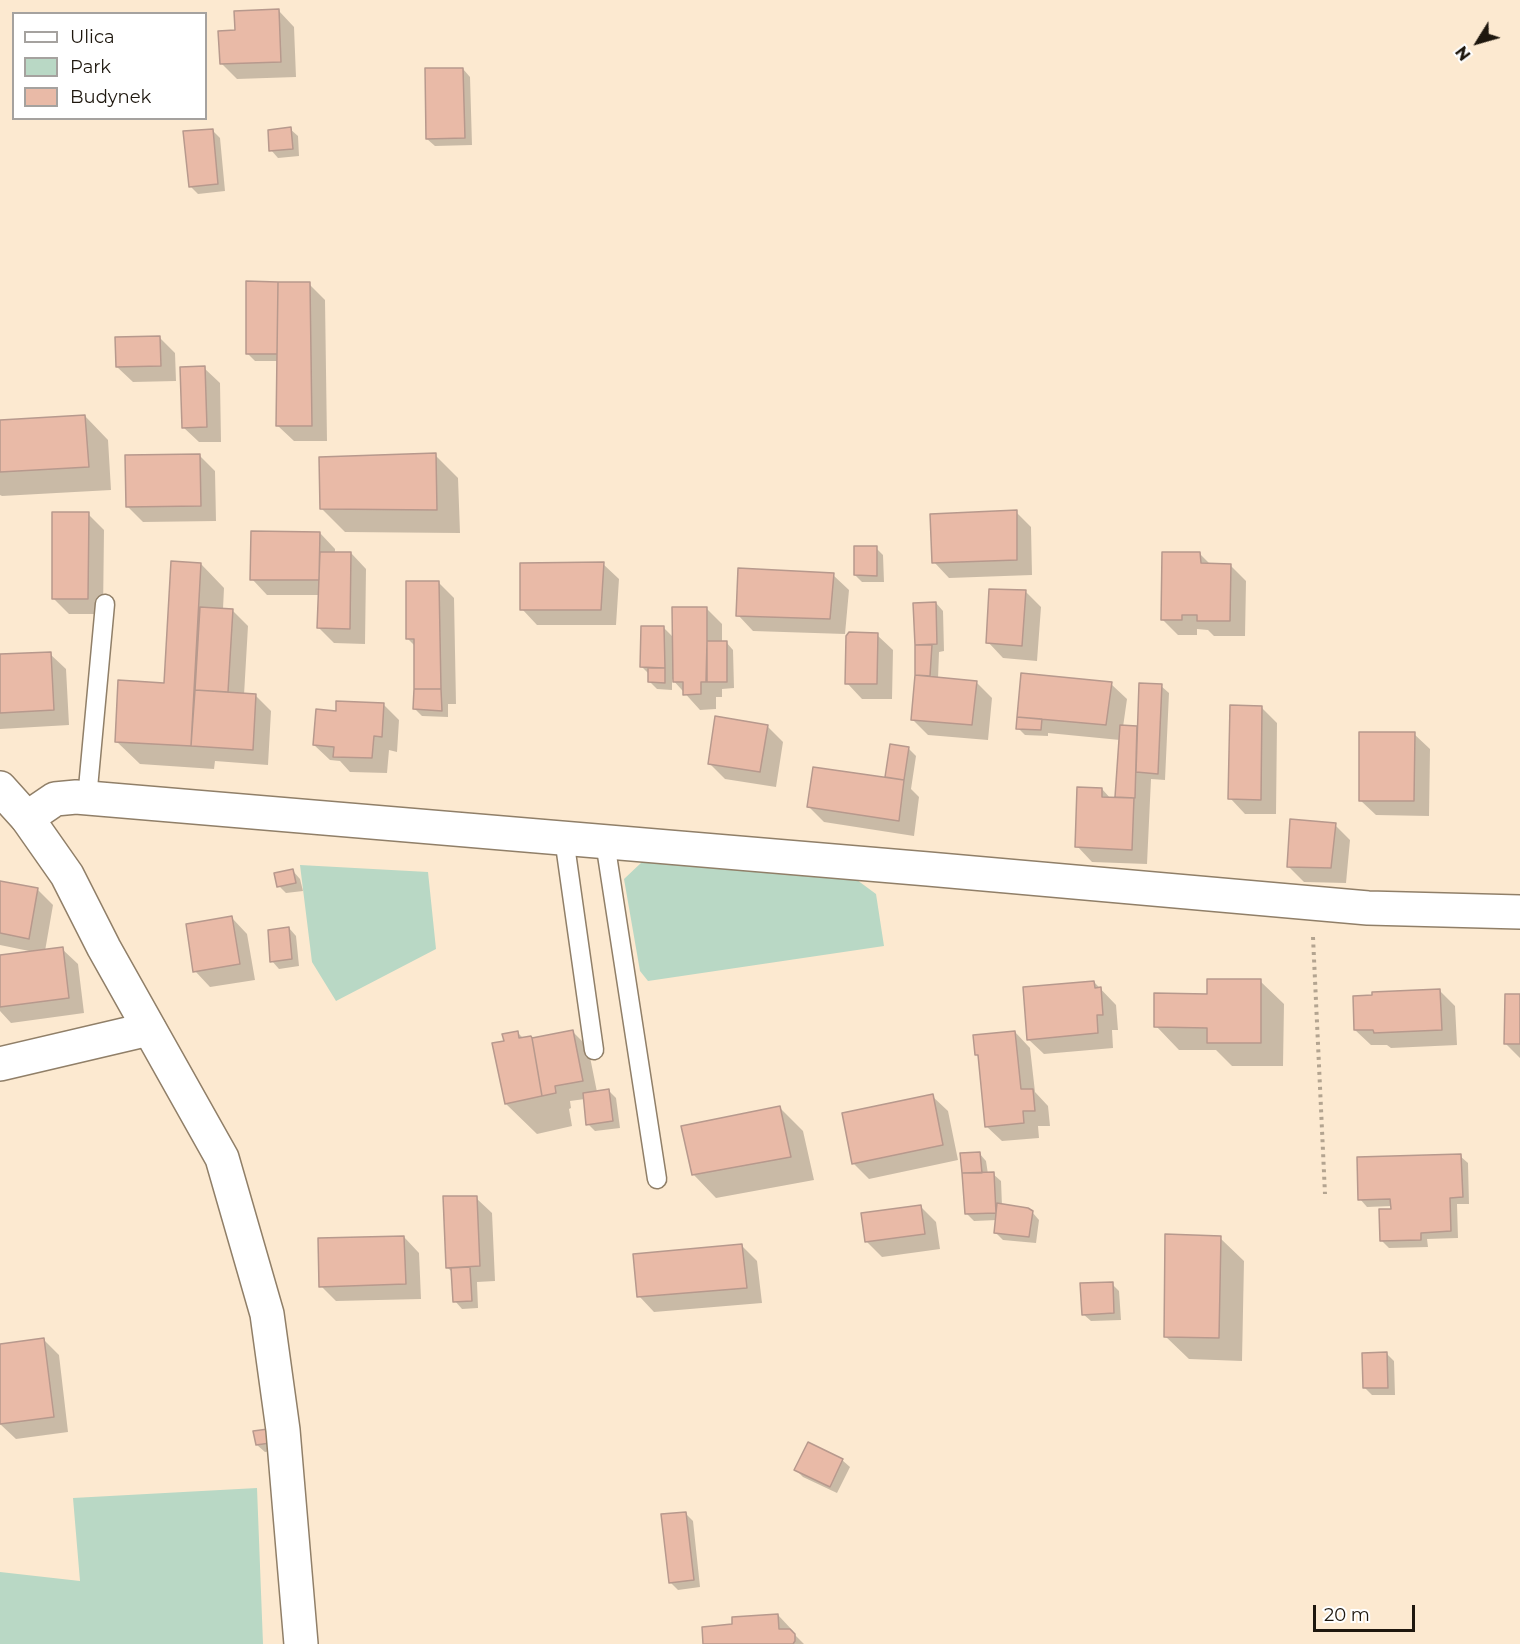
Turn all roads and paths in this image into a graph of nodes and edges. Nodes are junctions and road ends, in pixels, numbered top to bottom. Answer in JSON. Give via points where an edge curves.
{"nodes":[{"id":1,"x":105,"y":604,"type":"dead end"},
{"id":2,"x":0,"y":788,"type":"edge"},
{"id":3,"x":87,"y":799,"type":"junction"},
{"id":4,"x":27,"y":818,"type":"junction"},
{"id":5,"x":564,"y":838,"type":"junction"},
{"id":6,"x":605,"y":842,"type":"junction"},
{"id":7,"x":1311,"y":903,"type":"junction"},
{"id":8,"x":1520,"y":912,"type":"edge"},
{"id":9,"x":149,"y":1029,"type":"junction"},
{"id":10,"x":594,"y":1050,"type":"dead end"},
{"id":11,"x":0,"y":1065,"type":"edge"},
{"id":12,"x":657,"y":1179,"type":"dead end"},
{"id":13,"x":1325,"y":1194,"type":"dead end"},
{"id":14,"x":301,"y":1644,"type":"edge"}],
"edges":[{"from":1,"to":3,"type":"lane"},
{"from":2,"to":4,"type":"street"},
{"from":3,"to":4,"type":"street","via":[[55,799]]},
{"from":3,"to":5,"type":"street"},
{"from":4,"to":9,"type":"street","via":[[67,875]]},
{"from":5,"to":6,"type":"street"},
{"from":5,"to":10,"type":"lane"},
{"from":6,"to":7,"type":"street"},
{"from":6,"to":12,"type":"lane"},
{"from":7,"to":8,"type":"street"},
{"from":7,"to":13,"type":"path"},
{"from":9,"to":11,"type":"street"},
{"from":9,"to":14,"type":"street","via":[[222,1158],[267,1314],[283,1430]]}]}
